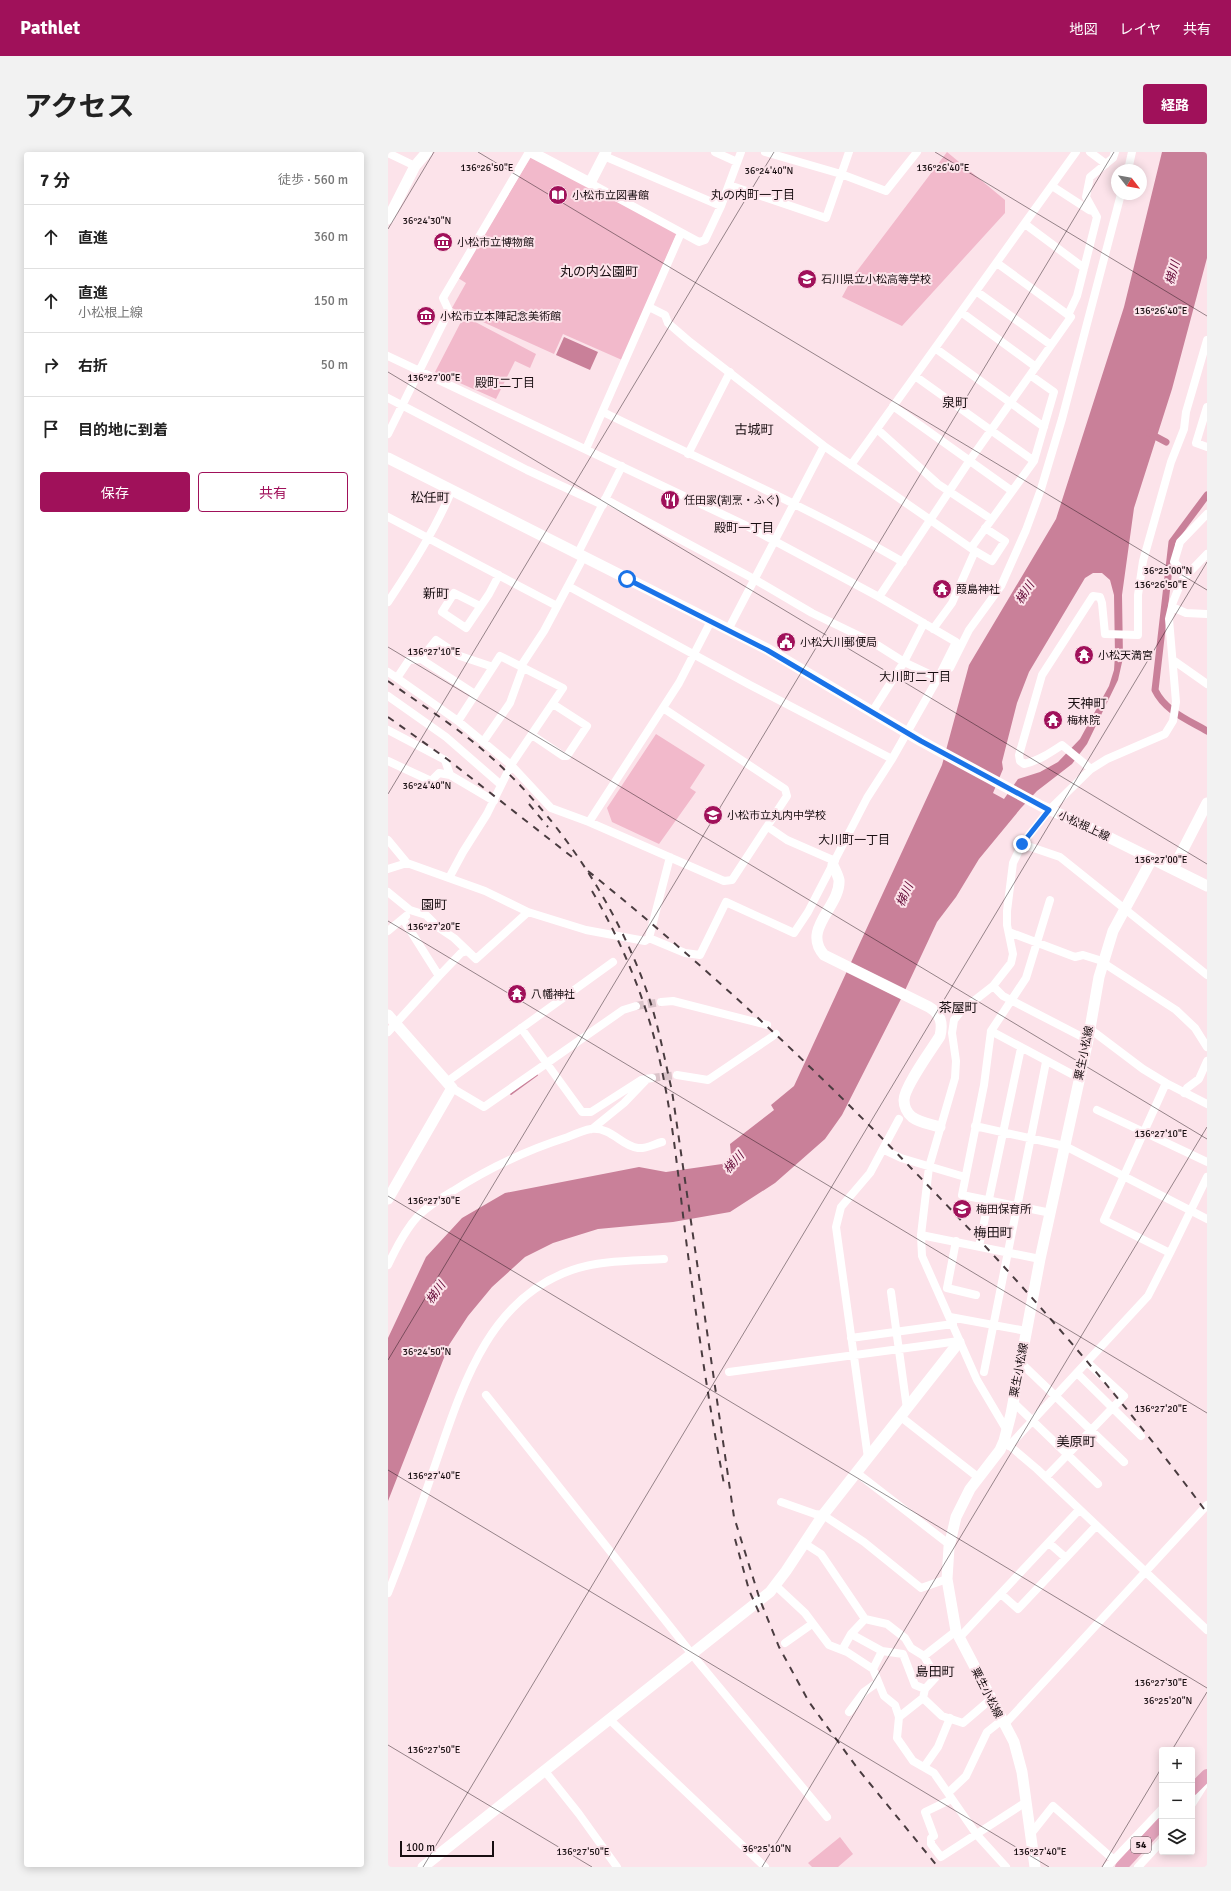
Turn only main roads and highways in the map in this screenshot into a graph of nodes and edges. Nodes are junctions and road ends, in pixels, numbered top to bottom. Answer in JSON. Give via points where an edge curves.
{"nodes":[{"id":1,"x":427,"y":152,"type":"edge"},
{"id":2,"x":530,"y":152,"type":"edge"},
{"id":3,"x":605,"y":154,"type":"edge"},
{"id":4,"x":388,"y":218,"type":"edge"},
{"id":5,"x":388,"y":458,"type":"edge"},
{"id":6,"x":1207,"y":803,"type":"edge"},
{"id":7,"x":1152,"y":859,"type":"junction"},
{"id":8,"x":834,"y":863,"type":"road end"},
{"id":9,"x":1173,"y":869,"type":"junction"},
{"id":10,"x":1207,"y":886,"type":"edge"},
{"id":11,"x":388,"y":1015,"type":"edge"},
{"id":12,"x":392,"y":1028,"type":"edge"},
{"id":13,"x":940,"y":1127,"type":"road end"},
{"id":14,"x":388,"y":1199,"type":"edge"},
{"id":15,"x":959,"y":1342,"type":"road end"},
{"id":16,"x":1207,"y":1774,"type":"edge"},
{"id":17,"x":1195,"y":1787,"type":"edge"},
{"id":18,"x":1159,"y":1826,"type":"edge"},
{"id":19,"x":1117,"y":1864,"type":"edge"},
{"id":20,"x":423,"y":1867,"type":"edge"},
{"id":21,"x":1035,"y":1867,"type":"edge"}],
"edges":[{"from":1,"to":4,"type":"main road","via":[[415,166]]},
{"from":2,"to":3,"type":"main road","via":[[590,183]]},
{"from":5,"to":7,"type":"main road","name":"小松根上線","via":[[767,650],[921,741],[1045,808]]},
{"from":6,"to":9,"type":"main road"},
{"from":7,"to":9,"type":"main road","name":"小松根上線"},
{"from":7,"to":21,"type":"main road","name":"粟生小松線","via":[[1113,931],[1103,963],[1006,1429],[1007,1444],[970,1489],[956,1517],[950,1545],[947,1579],[957,1635],[1014,1742],[1022,1772]]},
{"from":8,"to":13,"type":"main road","via":[[839,880],[819,928],[816,943],[828,957],[929,1007],[940,1016],[940,1036],[908,1087],[904,1100],[910,1116],[920,1122]]},
{"from":9,"to":10,"type":"main road","name":"小松根上線"},
{"from":11,"to":12,"type":"main road"},
{"from":12,"to":14,"type":"main road","via":[[450,1084]]},
{"from":15,"to":20,"type":"main road","via":[[823,1515],[775,1585],[756,1604]]},
{"from":16,"to":17,"type":"main road"},
{"from":18,"to":19,"type":"main road","number":"54"}]}
